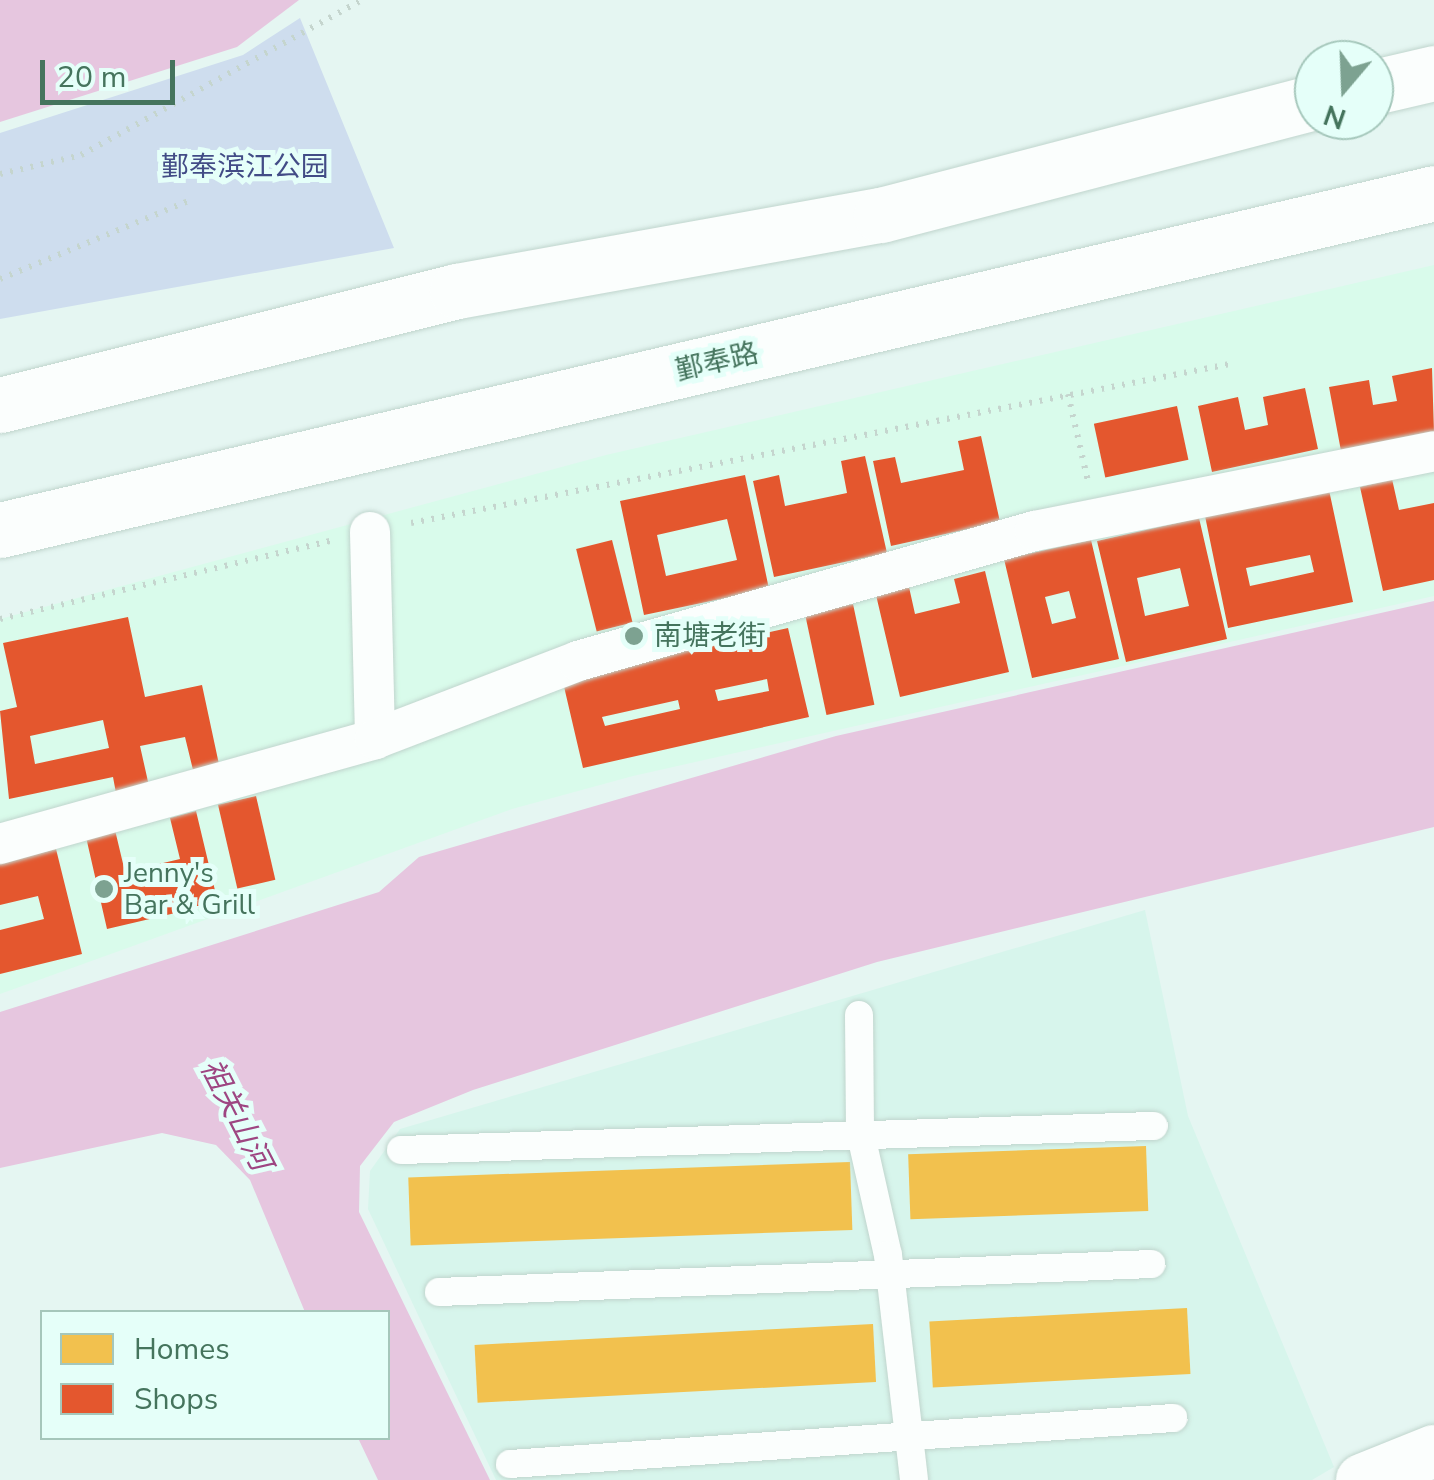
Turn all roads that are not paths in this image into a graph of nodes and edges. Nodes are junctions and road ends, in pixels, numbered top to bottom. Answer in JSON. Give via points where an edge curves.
{"nodes":[{"id":1,"x":1434,"y":73,"type":"edge"},
{"id":2,"x":1394,"y":82,"type":"edge"},
{"id":3,"x":1294,"y":107,"type":"edge"},
{"id":4,"x":1434,"y":192,"type":"edge"},
{"id":5,"x":0,"y":405,"type":"edge"},
{"id":6,"x":1434,"y":451,"type":"edge"},
{"id":7,"x":0,"y":530,"type":"edge"},
{"id":8,"x":370,"y":532,"type":"road end"},
{"id":9,"x":375,"y":739,"type":"junction"},
{"id":10,"x":0,"y":844,"type":"edge"},
{"id":11,"x":859,"y":1015,"type":"dead end"},
{"id":12,"x":1154,"y":1126,"type":"dead end"},
{"id":13,"x":860,"y":1131,"type":"junction"},
{"id":14,"x":401,"y":1150,"type":"dead end"},
{"id":15,"x":1151,"y":1264,"type":"dead end"},
{"id":16,"x":890,"y":1271,"type":"junction"},
{"id":17,"x":438,"y":1292,"type":"dead end"},
{"id":18,"x":1172,"y":1418,"type":"dead end"},
{"id":19,"x":909,"y":1438,"type":"junction"},
{"id":20,"x":1434,"y":1450,"type":"edge"},
{"id":21,"x":510,"y":1464,"type":"dead end"},
{"id":22,"x":914,"y":1480,"type":"edge"},
{"id":23,"x":1362,"y":1480,"type":"edge"}],
"edges":[{"from":1,"to":2,"type":"main road"},
{"from":3,"to":5,"type":"main road","via":[[882,215],[457,292]]},
{"from":4,"to":7,"type":"main road","name":"鄞奉路"},
{"from":6,"to":9,"type":"street","via":[[1035,531],[578,660]]},
{"from":8,"to":9,"type":"street"},
{"from":9,"to":10,"type":"street"},
{"from":11,"to":13,"type":"lane"},
{"from":12,"to":13,"type":"lane"},
{"from":13,"to":14,"type":"lane"},
{"from":13,"to":16,"type":"lane"},
{"from":15,"to":16,"type":"lane"},
{"from":16,"to":17,"type":"lane"},
{"from":16,"to":19,"type":"lane"},
{"from":18,"to":19,"type":"lane"},
{"from":19,"to":21,"type":"lane"},
{"from":19,"to":22,"type":"lane"},
{"from":20,"to":23,"type":"street"}]}
